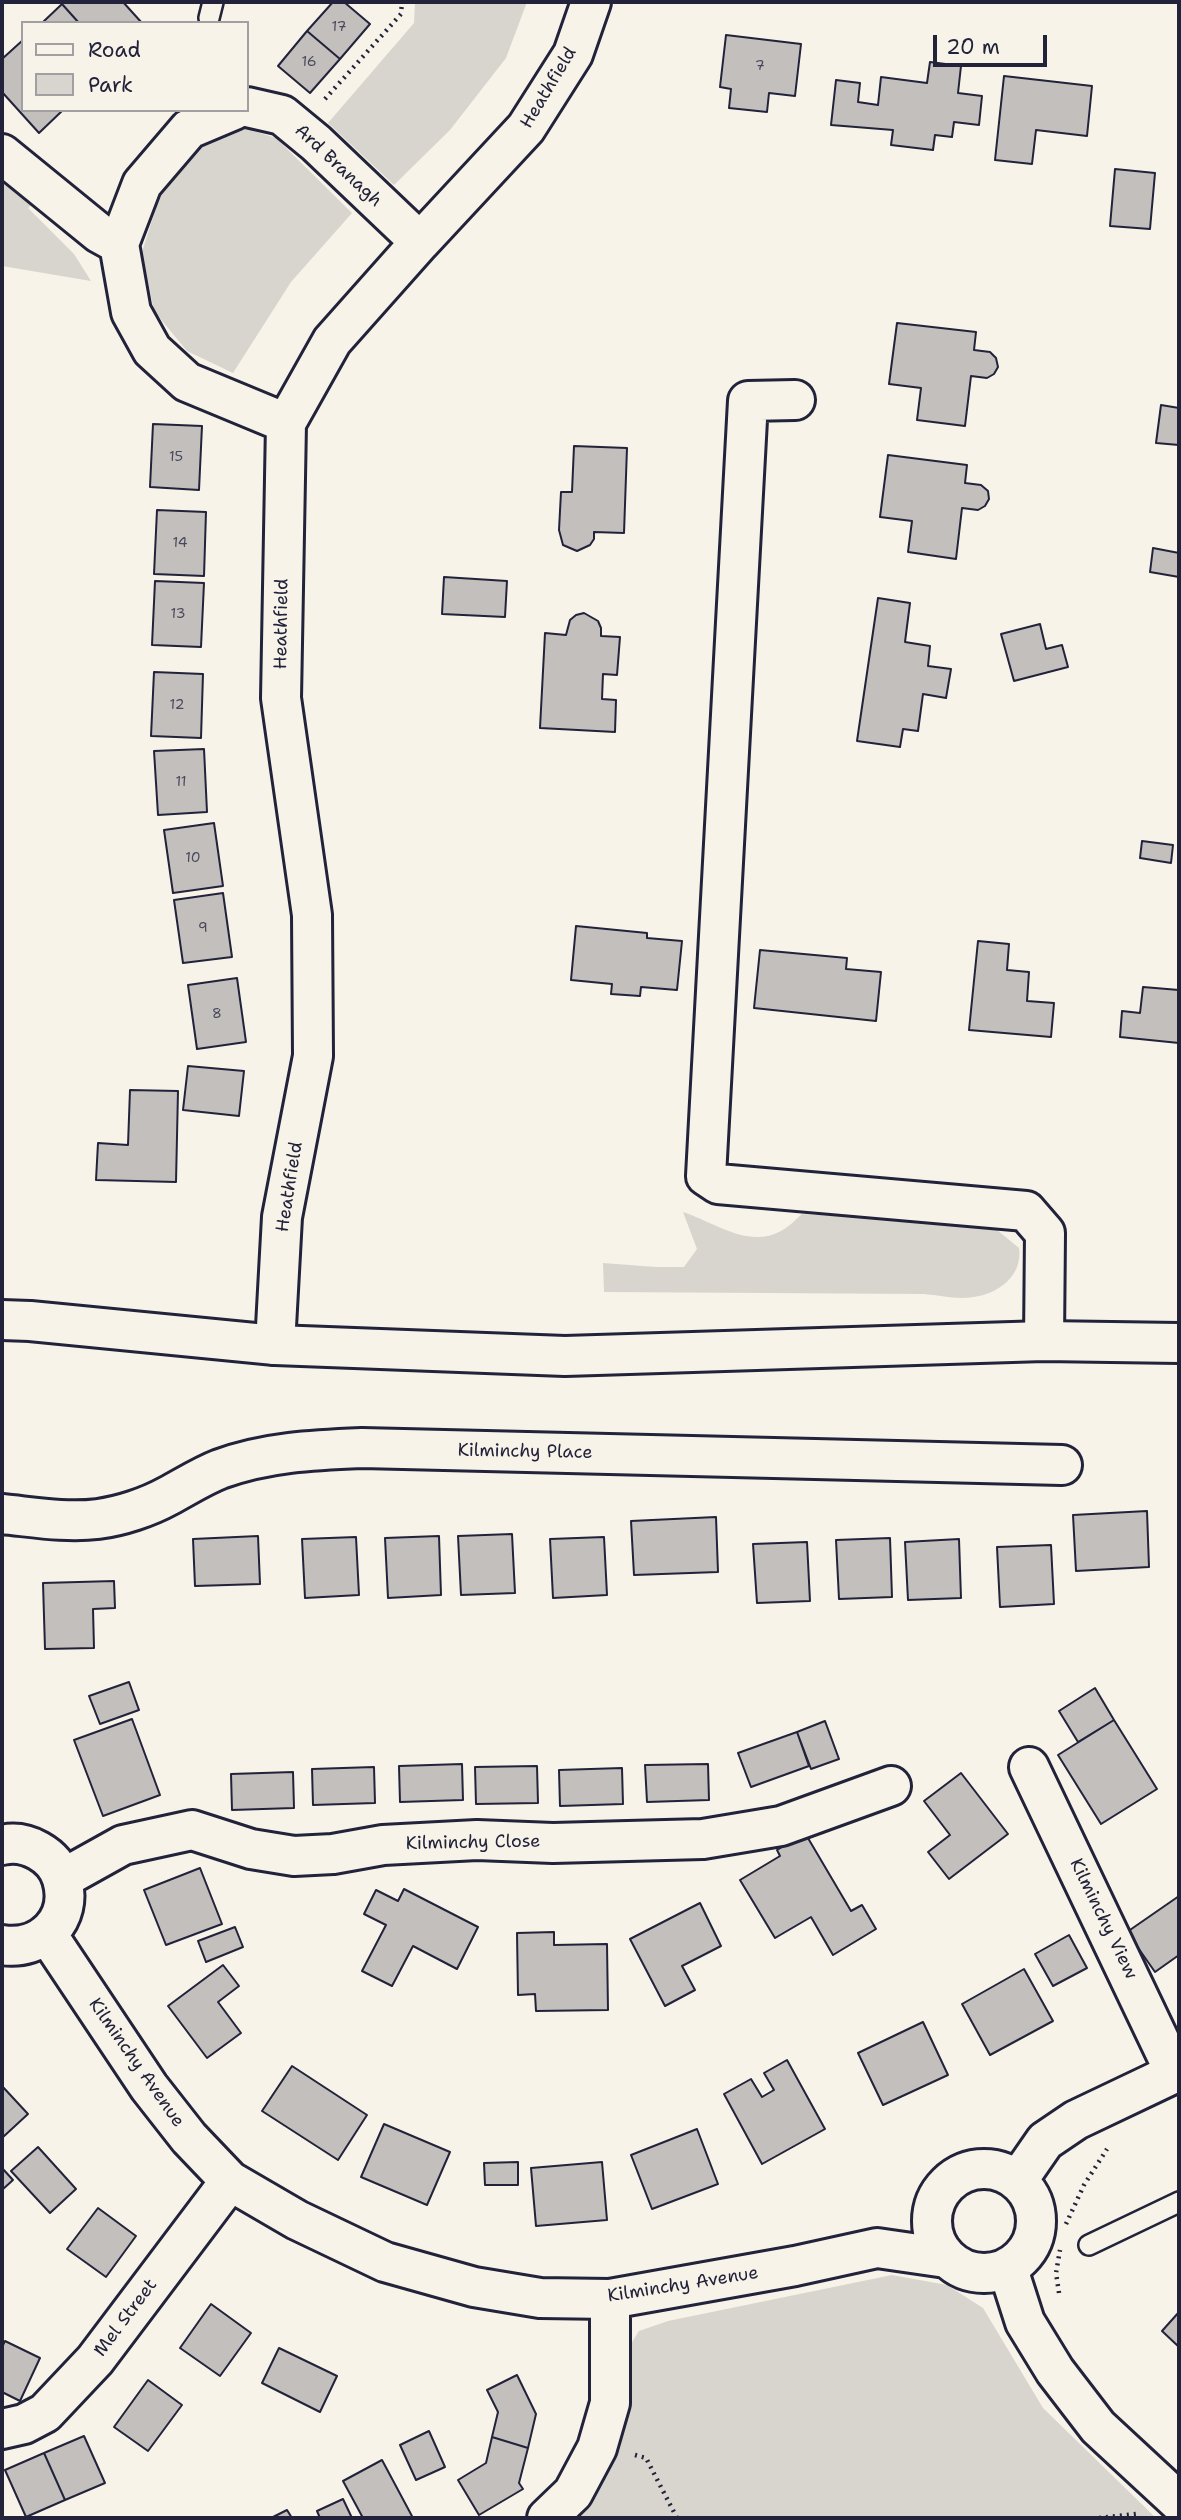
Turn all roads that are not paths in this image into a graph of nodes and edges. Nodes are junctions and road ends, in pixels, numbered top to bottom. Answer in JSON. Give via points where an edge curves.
{"nodes":[{"id":1,"x":591,"y":2,"type":"edge"},
{"id":2,"x":248,"y":107,"type":"edge"},
{"id":3,"x":228,"y":112,"type":"edge"},
{"id":4,"x":2,"y":154,"type":"edge"},
{"id":5,"x":420,"y":242,"type":"junction"},
{"id":6,"x":120,"y":244,"type":"junction"},
{"id":7,"x":795,"y":400,"type":"dead end"},
{"id":8,"x":286,"y":423,"type":"junction"},
{"id":9,"x":2,"y":1320,"type":"edge"},
{"id":10,"x":1044,"y":1340,"type":"junction"},
{"id":11,"x":1179,"y":1343,"type":"edge"},
{"id":12,"x":275,"y":1345,"type":"junction"},
{"id":13,"x":1062,"y":1465,"type":"dead end"},
{"id":14,"x":2,"y":1514,"type":"edge"},
{"id":15,"x":1030,"y":1767,"type":"dead end"},
{"id":16,"x":891,"y":1786,"type":"dead end"},
{"id":17,"x":2,"y":1845,"type":"edge"},
{"id":18,"x":62,"y":1879,"type":"junction"},
{"id":19,"x":47,"y":1934,"type":"junction"},
{"id":20,"x":2,"y":1945,"type":"edge"},
{"id":21,"x":1177,"y":2072,"type":"edge"},
{"id":22,"x":1018,"y":2180,"type":"junction"},
{"id":23,"x":230,"y":2181,"type":"junction"},
{"id":24,"x":1179,"y":2203,"type":"edge"},
{"id":25,"x":933,"y":2207,"type":"junction"},
{"id":26,"x":1089,"y":2245,"type":"dead end"},
{"id":27,"x":877,"y":2248,"type":"junction"},
{"id":28,"x":946,"y":2258,"type":"junction"},
{"id":29,"x":1007,"y":2269,"type":"junction"},
{"id":30,"x":610,"y":2299,"type":"junction"},
{"id":31,"x":2,"y":2429,"type":"edge"},
{"id":32,"x":1179,"y":2502,"type":"edge"},
{"id":33,"x":547,"y":2518,"type":"edge"}],
"edges":[{"from":1,"to":5,"type":"street","name":"Heathfield","via":[[573,54],[526,128]]},
{"from":2,"to":5,"type":"street","name":"Ard Branagh","via":[[282,115]]},
{"from":3,"to":6,"type":"street","via":[[189,129],[142,184]]},
{"from":4,"to":6,"type":"street","via":[[99,233]]},
{"from":5,"to":8,"type":"street","name":"Heathfield","via":[[332,341]]},
{"from":6,"to":8,"type":"street","via":[[131,312],[152,350],[187,382]]},
{"from":7,"to":10,"type":"street","via":[[748,401],[706,1176],[718,1184],[1026,1211],[1045,1233]]},
{"from":8,"to":12,"type":"street","name":"Heathfield","via":[[281,698],[312,915],[313,1056],[282,1217]]},
{"from":9,"to":12,"type":"street"},
{"from":10,"to":11,"type":"street"},
{"from":10,"to":12,"type":"street","via":[[565,1356]]},
{"from":13,"to":14,"type":"street","name":"Kilminchy Place","via":[[309,1450],[218,1470],[155,1502],[98,1519]]},
{"from":15,"to":21,"type":"street","name":"Kilminchy View"},
{"from":16,"to":18,"type":"street","name":"Kilminchy Close","via":[[781,1826],[703,1839],[477,1840],[294,1856],[251,1849],[192,1830],[123,1845]]},
{"from":17,"to":18,"type":"street","via":[[39,1851]]},
{"from":18,"to":19,"type":"street","via":[[64,1903]]},
{"from":19,"to":20,"type":"street","via":[[16,1947]]},
{"from":19,"to":23,"type":"street","name":"Kilminchy Avenue","via":[[149,2087]]},
{"from":21,"to":22,"type":"street","via":[[1076,2120],[1045,2141]]},
{"from":22,"to":25,"type":"street","via":[[990,2169],[975,2169],[948,2182]]},
{"from":22,"to":29,"type":"street","via":[[1036,2210],[1037,2227],[1032,2244]]},
{"from":23,"to":30,"type":"street","name":"Kilminchy Avenue","via":[[297,2220],[385,2262],[474,2287],[540,2298]]},
{"from":23,"to":31,"type":"street","name":"Mel Street","via":[[95,2360],[45,2413]]},
{"from":24,"to":26,"type":"lane"},
{"from":25,"to":27,"type":"street","name":"Kilminchy Avenue"},
{"from":25,"to":28,"type":"street","via":[[931,2225]]},
{"from":27,"to":28,"type":"street","name":"Kilminchy Avenue"},
{"from":27,"to":30,"type":"street","name":"Kilminchy Avenue"},
{"from":28,"to":29,"type":"street","via":[[975,2273]]},
{"from":29,"to":32,"type":"street","via":[[1025,2322],[1055,2371],[1098,2427]]},
{"from":30,"to":33,"type":"street","via":[[610,2403],[597,2448],[573,2493]]}]}
